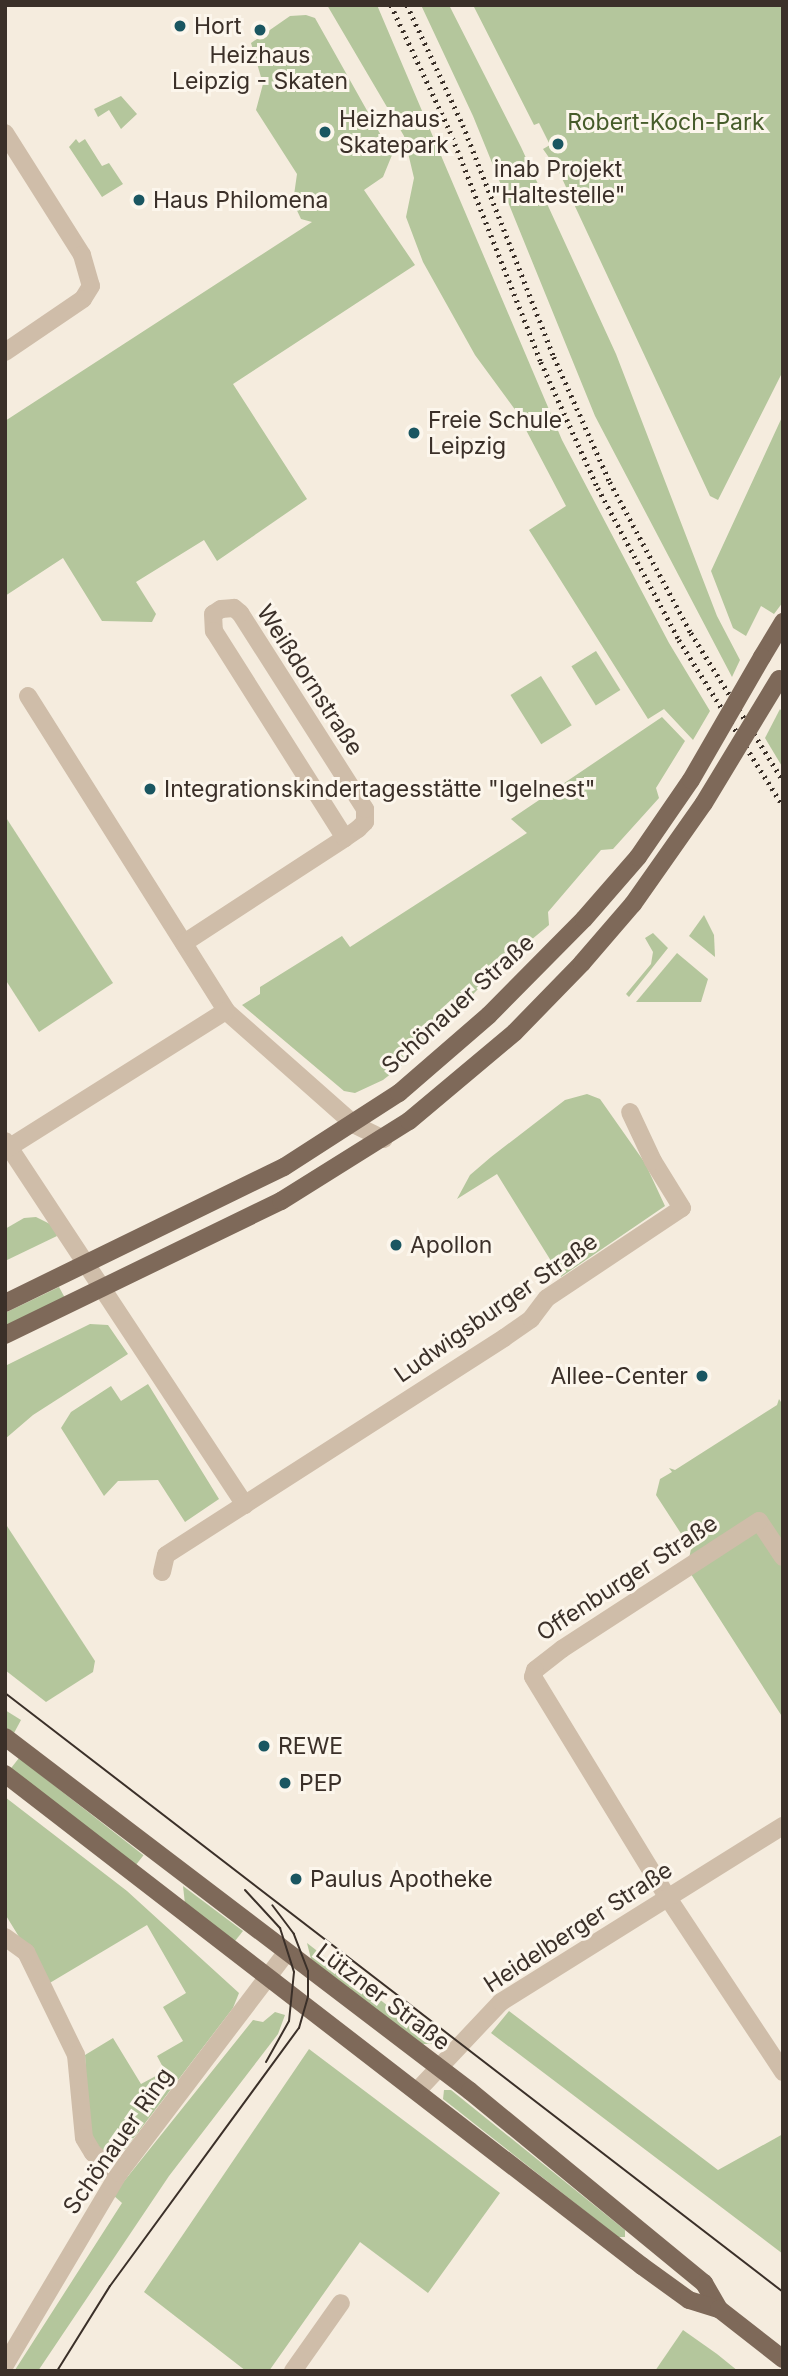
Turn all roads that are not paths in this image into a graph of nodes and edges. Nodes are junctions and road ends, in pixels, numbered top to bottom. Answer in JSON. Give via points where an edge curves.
{"nodes":[{"id":1,"x":5,"y":133,"type":"edge"},
{"id":2,"x":5,"y":352,"type":"edge"},
{"id":3,"x":783,"y":622,"type":"edge"},
{"id":4,"x":781,"y":675,"type":"edge"},
{"id":5,"x":27,"y":696,"type":"dead end"},
{"id":6,"x":345,"y":838,"type":"junction"},
{"id":7,"x":184,"y":943,"type":"junction"},
{"id":8,"x":226,"y":1011,"type":"junction"},
{"id":9,"x":630,"y":1112,"type":"dead end"},
{"id":10,"x":355,"y":1125,"type":"junction"},
{"id":11,"x":384,"y":1139,"type":"junction"},
{"id":12,"x":7,"y":1146,"type":"edge"},
{"id":13,"x":365,"y":1152,"type":"junction"},
{"id":14,"x":95,"y":1275,"type":"junction"},
{"id":15,"x":5,"y":1303,"type":"edge"},
{"id":16,"x":5,"y":1335,"type":"edge"},
{"id":17,"x":245,"y":1505,"type":"junction"},
{"id":18,"x":783,"y":1557,"type":"edge"},
{"id":19,"x":162,"y":1572,"type":"dead end"},
{"id":20,"x":5,"y":1737,"type":"edge"},
{"id":21,"x":5,"y":1774,"type":"edge"},
{"id":22,"x":783,"y":1826,"type":"edge"},
{"id":23,"x":668,"y":1898,"type":"junction"},
{"id":24,"x":5,"y":1937,"type":"edge"},
{"id":25,"x":285,"y":1954,"type":"junction"},
{"id":26,"x":269,"y":1977,"type":"junction"},
{"id":27,"x":435,"y":2068,"type":"junction"},
{"id":28,"x":783,"y":2072,"type":"edge"},
{"id":29,"x":417,"y":2091,"type":"junction"},
{"id":30,"x":119,"y":2174,"type":"junction"},
{"id":31,"x":341,"y":2303,"type":"dead end"},
{"id":32,"x":719,"y":2309,"type":"junction"},
{"id":33,"x":783,"y":2359,"type":"edge"},
{"id":34,"x":5,"y":2365,"type":"edge"},
{"id":35,"x":293,"y":2371,"type":"edge"}],
"edges":[{"from":1,"to":2,"type":"street","via":[[82,255],[90,286],[83,299]]},
{"from":3,"to":10,"type":"main road","name":"Schönauer Straße","bridge":true,"via":[[691,780],[638,857],[552,952],[445,1055]]},
{"from":4,"to":11,"type":"main road","name":"Schönauer Straße","bridge":true,"via":[[704,803],[633,904],[555,992],[464,1077]]},
{"from":5,"to":7,"type":"street"},
{"from":6,"to":6,"type":"street","name":"Weißdornstraße","via":[[365,822],[365,809],[240,613],[234,608],[221,609],[213,614],[214,631]]},
{"from":6,"to":7,"type":"street","name":"Weißdornstraße"},
{"from":7,"to":8,"type":"street"},
{"from":8,"to":10,"type":"street"},
{"from":8,"to":12,"type":"street"},
{"from":9,"to":17,"type":"street","name":"Ludwigsburger Straße","via":[[682,1208],[547,1298],[531,1319],[504,1338]]},
{"from":10,"to":11,"type":"street"},
{"from":10,"to":13,"type":"street"},
{"from":10,"to":14,"type":"main road","name":"Schönauer Straße"},
{"from":11,"to":13,"type":"main road","name":"Schönauer Straße"},
{"from":12,"to":14,"type":"street"},
{"from":13,"to":14,"type":"main road","name":"Schönauer Straße","via":[[281,1201]]},
{"from":14,"to":15,"type":"main road","name":"Schönauer Straße"},
{"from":14,"to":16,"type":"main road","name":"Schönauer Straße"},
{"from":14,"to":17,"type":"street"},
{"from":17,"to":19,"type":"street","name":"Ludwigsburger Straße","via":[[166,1555]]},
{"from":18,"to":23,"type":"street","name":"Offenburger Straße","via":[[759,1521],[535,1670],[533,1677]]},
{"from":20,"to":25,"type":"main road","name":"Lützner Straße"},
{"from":21,"to":26,"type":"main road","name":"Lützner Straße"},
{"from":22,"to":23,"type":"street","name":"Heidelberger Straße"},
{"from":23,"to":27,"type":"street","name":"Heidelberger Straße","via":[[501,2002]]},
{"from":23,"to":28,"type":"street"},
{"from":24,"to":30,"type":"street","via":[[26,1952],[76,2056],[84,2138],[93,2153]]},
{"from":25,"to":26,"type":"street","name":"Schönauer Ring"},
{"from":25,"to":27,"type":"main road","name":"Lützner Straße"},
{"from":26,"to":29,"type":"main road","name":"Lützner Straße"},
{"from":26,"to":30,"type":"street","name":"Schönauer Ring"},
{"from":27,"to":29,"type":"street","name":"Heidelberger Straße"},
{"from":27,"to":32,"type":"main road","name":"Lützner Straße","via":[[470,2091],[704,2283]]},
{"from":29,"to":32,"type":"main road","name":"Lützner Straße","via":[[689,2300]]},
{"from":30,"to":34,"type":"street","name":"Schönauer Ring"},
{"from":31,"to":35,"type":"street"},
{"from":32,"to":33,"type":"main road","name":"Lützner Straße"}]}
